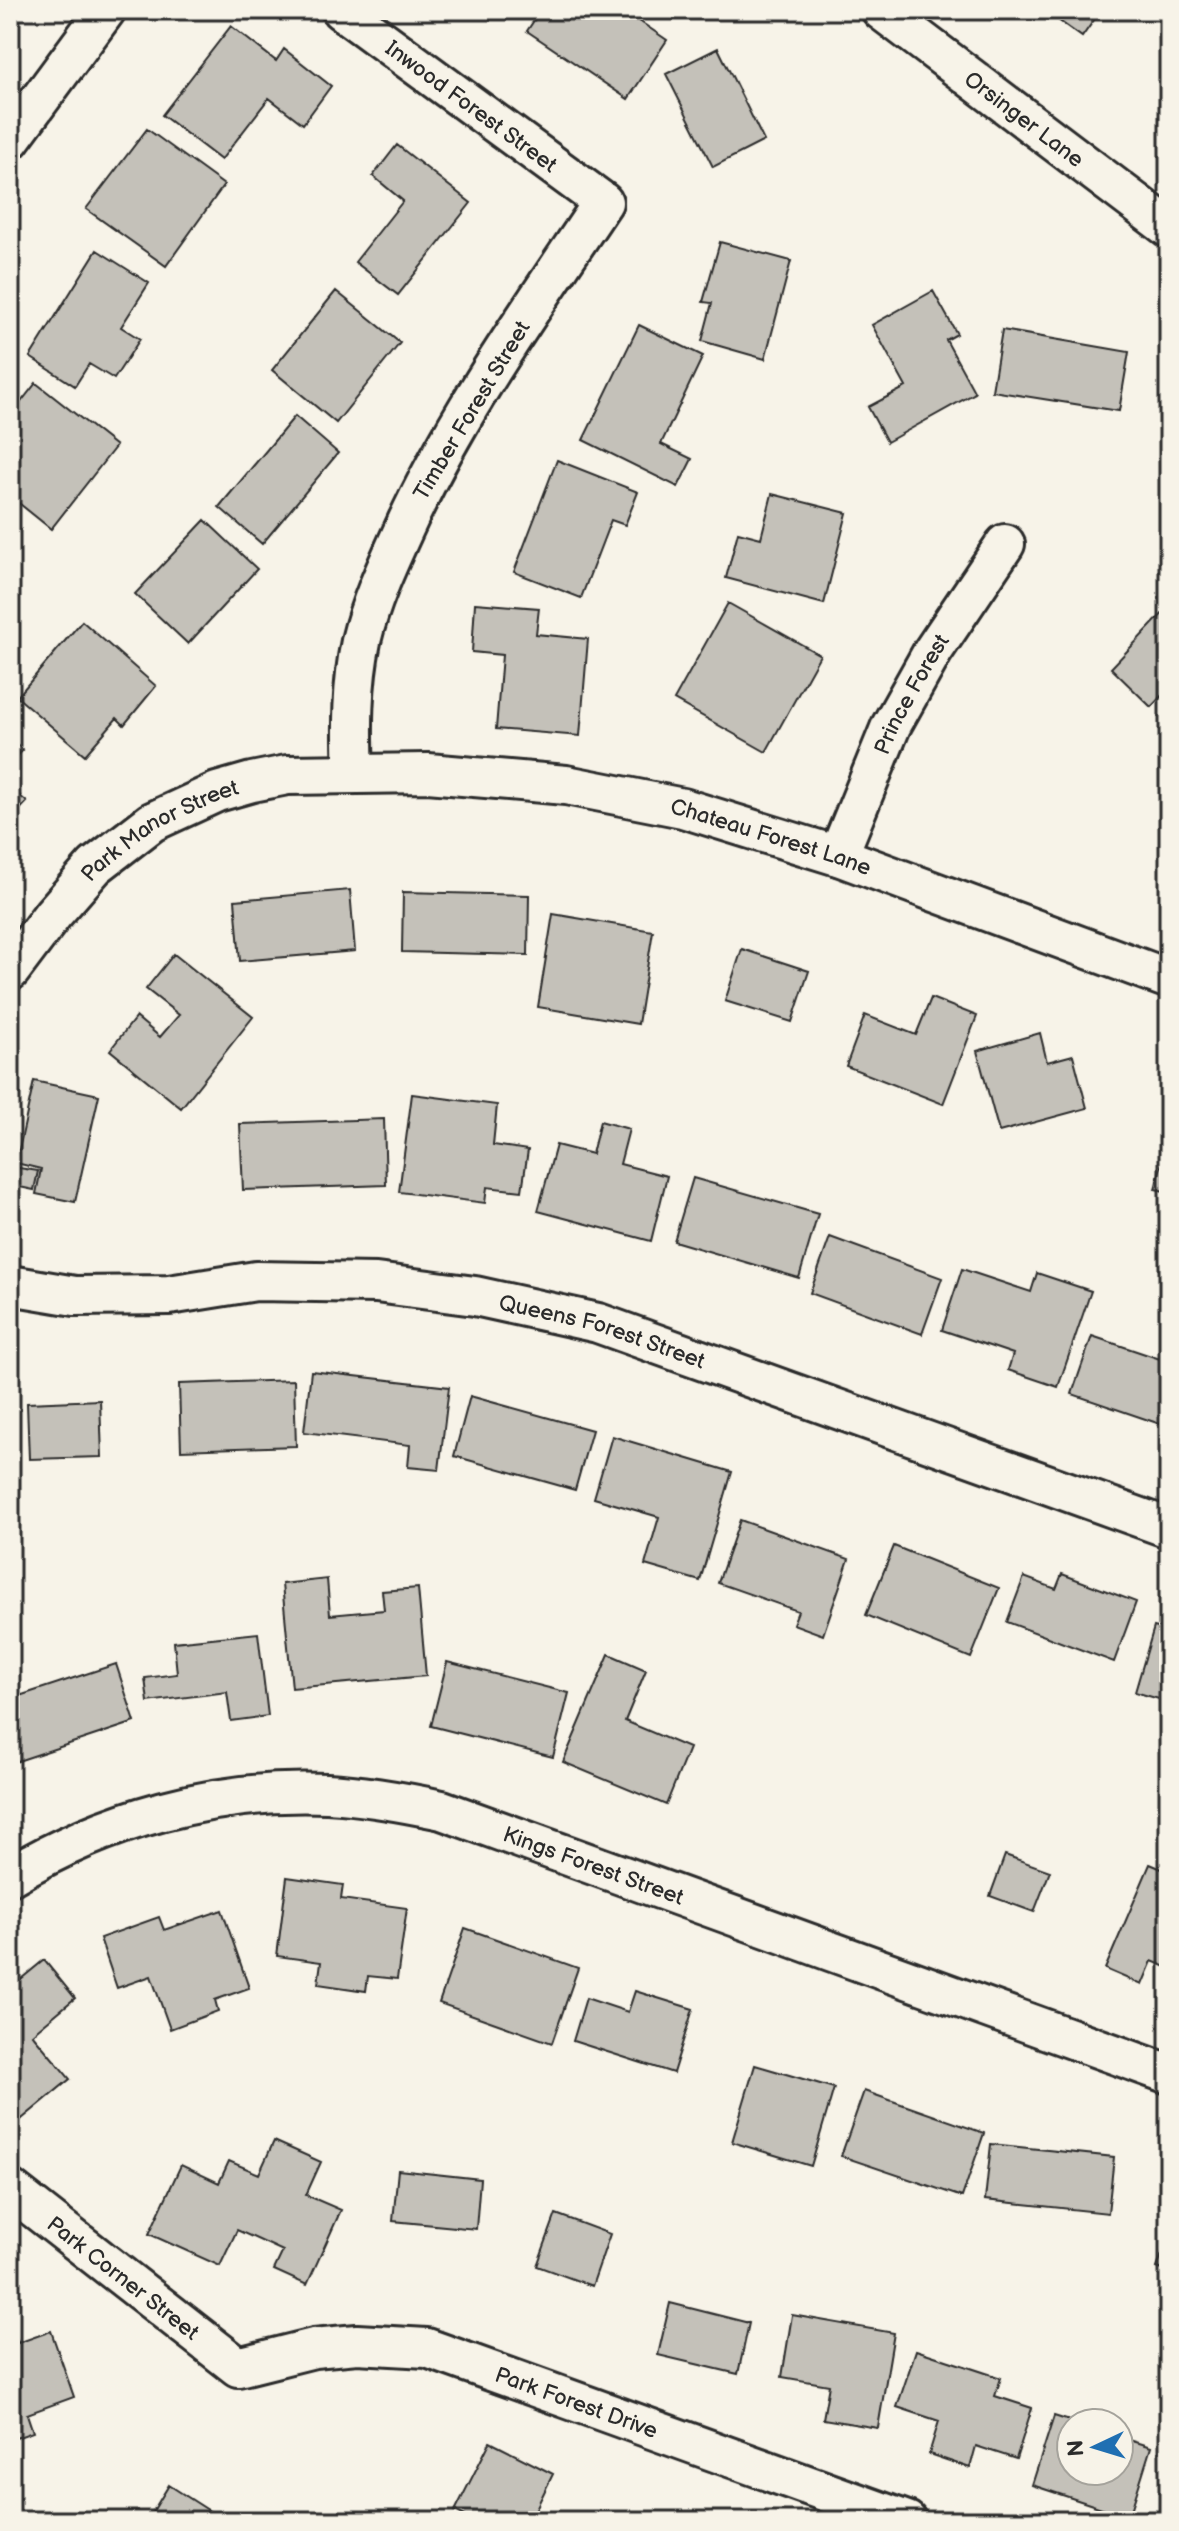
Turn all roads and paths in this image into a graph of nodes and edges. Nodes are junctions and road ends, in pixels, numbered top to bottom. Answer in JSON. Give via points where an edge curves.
{"nodes":[{"id":1,"x":106,"y":10,"type":"edge"},
{"id":2,"x":341,"y":10,"type":"edge"},
{"id":3,"x":881,"y":10,"type":"edge"},
{"id":4,"x":10,"y":140,"type":"edge"},
{"id":5,"x":603,"y":202,"type":"joint"},
{"id":6,"x":1169,"y":228,"type":"edge"},
{"id":7,"x":1005,"y":544,"type":"dead end"},
{"id":8,"x":354,"y":773,"type":"junction"},
{"id":9,"x":838,"y":856,"type":"junction"},
{"id":10,"x":10,"y":971,"type":"edge"},
{"id":11,"x":1169,"y":979,"type":"edge"},
{"id":12,"x":10,"y":1285,"type":"edge"},
{"id":13,"x":1169,"y":1528,"type":"edge"},
{"id":14,"x":10,"y":1876,"type":"edge"},
{"id":15,"x":1169,"y":2074,"type":"edge"},
{"id":16,"x":10,"y":2189,"type":"edge"},
{"id":17,"x":238,"y":2367,"type":"joint"},
{"id":18,"x":896,"y":2519,"type":"edge"}],
"edges":[{"from":1,"to":4,"type":"street"},
{"from":2,"to":5,"type":"street","name":"Inwood Forest Street"},
{"from":3,"to":6,"type":"street","name":"Orsinger Lane"},
{"from":5,"to":8,"type":"street","name":"Timber Forest Street","via":[[481,385],[424,483],[378,586],[354,680]]},
{"from":7,"to":9,"type":"street","name":"Prince Forest","via":[[933,651],[891,726]]},
{"from":8,"to":9,"type":"street","name":"Chateau Forest Lane","via":[[428,773],[566,785],[683,808]]},
{"from":8,"to":10,"type":"street","name":"Park Manor Street","via":[[252,782],[152,822],[95,866]]},
{"from":9,"to":11,"type":"street","name":"Chateau Forest Lane"},
{"from":12,"to":13,"type":"street","name":"Queens Forest Street","via":[[107,1296],[169,1295],[256,1281],[376,1283],[475,1296],[598,1323]]},
{"from":14,"to":15,"type":"street","name":"Kings Forest Street","via":[[99,1831],[211,1800],[284,1793],[386,1798],[442,1810]]},
{"from":16,"to":17,"type":"street","name":"Park Corner Street"},
{"from":17,"to":18,"type":"street","name":"Park Forest Drive","via":[[314,2348],[427,2348]]}]}
